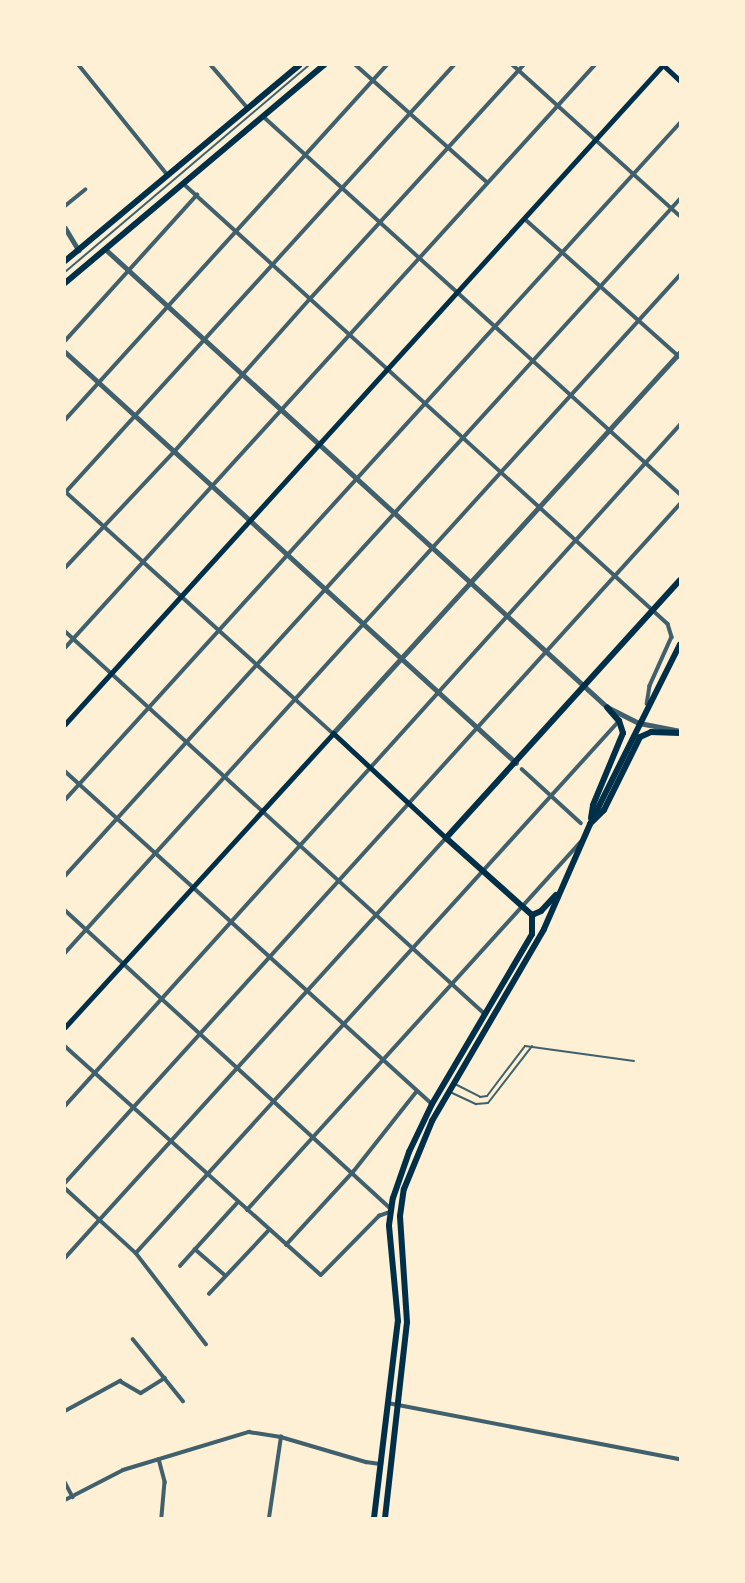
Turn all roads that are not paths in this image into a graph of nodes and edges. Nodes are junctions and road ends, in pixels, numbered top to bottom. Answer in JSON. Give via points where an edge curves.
{"nodes":[{"id":1,"x":79,"y":65,"type":"edge"},
{"id":2,"x":211,"y":65,"type":"edge"},
{"id":3,"x":299,"y":65,"type":"edge"},
{"id":4,"x":309,"y":65,"type":"edge"},
{"id":5,"x":324,"y":65,"type":"edge"},
{"id":6,"x":356,"y":65,"type":"edge"},
{"id":7,"x":387,"y":65,"type":"edge"},
{"id":8,"x":454,"y":65,"type":"edge"},
{"id":9,"x":513,"y":65,"type":"edge"},
{"id":10,"x":524,"y":65,"type":"edge"},
{"id":11,"x":595,"y":65,"type":"edge"},
{"id":12,"x":663,"y":65,"type":"edge"},
{"id":13,"x":519,"y":70,"type":"junction"},
{"id":14,"x":373,"y":80,"type":"junction"},
{"id":15,"x":680,"y":81,"type":"edge"},
{"id":16,"x":557,"y":106,"type":"junction"},
{"id":17,"x":248,"y":109,"type":"junction"},
{"id":18,"x":409,"y":114,"type":"junction"},
{"id":19,"x":264,"y":117,"type":"junction"},
{"id":20,"x":680,"y":123,"type":"edge"},
{"id":21,"x":595,"y":140,"type":"junction"},
{"id":22,"x":448,"y":149,"type":"junction"},
{"id":23,"x":306,"y":155,"type":"junction"},
{"id":24,"x":633,"y":174,"type":"junction"},
{"id":25,"x":168,"y":176,"type":"junction"},
{"id":26,"x":184,"y":183,"type":"junction"},
{"id":27,"x":488,"y":183,"type":"junction"},
{"id":28,"x":342,"y":188,"type":"junction"},
{"id":29,"x":85,"y":190,"type":"dead end"},
{"id":30,"x":197,"y":195,"type":"junction"},
{"id":31,"x":680,"y":199,"type":"edge"},
{"id":32,"x":65,"y":206,"type":"edge"},
{"id":33,"x":672,"y":209,"type":"junction"},
{"id":34,"x":680,"y":216,"type":"edge"},
{"id":35,"x":524,"y":218,"type":"junction"},
{"id":36,"x":380,"y":223,"type":"junction"},
{"id":37,"x":65,"y":228,"type":"edge"},
{"id":38,"x":236,"y":231,"type":"junction"},
{"id":39,"x":78,"y":250,"type":"junction"},
{"id":40,"x":105,"y":250,"type":"junction"},
{"id":41,"x":562,"y":252,"type":"junction"},
{"id":42,"x":66,"y":258,"type":"edge"},
{"id":43,"x":419,"y":258,"type":"junction"},
{"id":44,"x":273,"y":265,"type":"junction"},
{"id":45,"x":128,"y":271,"type":"junction"},
{"id":46,"x":65,"y":272,"type":"edge"},
{"id":47,"x":680,"y":275,"type":"edge"},
{"id":48,"x":65,"y":283,"type":"edge"},
{"id":49,"x":600,"y":286,"type":"junction"},
{"id":50,"x":457,"y":292,"type":"junction"},
{"id":51,"x":310,"y":299,"type":"junction"},
{"id":52,"x":168,"y":307,"type":"junction"},
{"id":53,"x":639,"y":320,"type":"junction"},
{"id":54,"x":495,"y":327,"type":"junction"},
{"id":55,"x":349,"y":335,"type":"junction"},
{"id":56,"x":65,"y":341,"type":"edge"},
{"id":57,"x":206,"y":341,"type":"junction"},
{"id":58,"x":65,"y":352,"type":"edge"},
{"id":59,"x":679,"y":354,"type":"edge"},
{"id":60,"x":532,"y":360,"type":"junction"},
{"id":61,"x":387,"y":369,"type":"junction"},
{"id":62,"x":242,"y":374,"type":"junction"},
{"id":63,"x":98,"y":383,"type":"junction"},
{"id":64,"x":571,"y":396,"type":"junction"},
{"id":65,"x":425,"y":404,"type":"junction"},
{"id":66,"x":281,"y":410,"type":"junction"},
{"id":67,"x":135,"y":417,"type":"junction"},
{"id":68,"x":65,"y":420,"type":"edge"},
{"id":69,"x":680,"y":425,"type":"edge"},
{"id":70,"x":609,"y":430,"type":"junction"},
{"id":71,"x":462,"y":438,"type":"junction"},
{"id":72,"x":318,"y":444,"type":"junction"},
{"id":73,"x":174,"y":452,"type":"junction"},
{"id":74,"x":646,"y":463,"type":"junction"},
{"id":75,"x":501,"y":473,"type":"junction"},
{"id":76,"x":356,"y":479,"type":"junction"},
{"id":77,"x":212,"y":486,"type":"junction"},
{"id":78,"x":65,"y":492,"type":"edge"},
{"id":79,"x":680,"y":494,"type":"edge"},
{"id":80,"x":680,"y":505,"type":"edge"},
{"id":81,"x":538,"y":508,"type":"junction"},
{"id":82,"x":394,"y":513,"type":"junction"},
{"id":83,"x":250,"y":521,"type":"junction"},
{"id":84,"x":103,"y":526,"type":"junction"},
{"id":85,"x":575,"y":541,"type":"junction"},
{"id":86,"x":433,"y":548,"type":"junction"},
{"id":87,"x":287,"y":555,"type":"junction"},
{"id":88,"x":143,"y":562,"type":"junction"},
{"id":89,"x":65,"y":568,"type":"edge"},
{"id":90,"x":614,"y":577,"type":"junction"},
{"id":91,"x":680,"y":580,"type":"edge"},
{"id":92,"x":470,"y":582,"type":"junction"},
{"id":93,"x":325,"y":590,"type":"junction"},
{"id":94,"x":181,"y":596,"type":"junction"},
{"id":95,"x":653,"y":610,"type":"junction"},
{"id":96,"x":508,"y":616,"type":"junction"},
{"id":97,"x":363,"y":624,"type":"junction"},
{"id":98,"x":219,"y":630,"type":"junction"},
{"id":99,"x":65,"y":631,"type":"edge"},
{"id":100,"x":73,"y":639,"type":"junction"},
{"id":101,"x":680,"y":644,"type":"edge"},
{"id":102,"x":65,"y":648,"type":"edge"},
{"id":103,"x":547,"y":652,"type":"junction"},
{"id":104,"x":401,"y":657,"type":"junction"},
{"id":105,"x":257,"y":665,"type":"junction"},
{"id":106,"x":110,"y":673,"type":"junction"},
{"id":107,"x":584,"y":686,"type":"junction"},
{"id":108,"x":438,"y":693,"type":"junction"},
{"id":109,"x":295,"y":699,"type":"junction"},
{"id":110,"x":607,"y":706,"type":"junction"},
{"id":111,"x":149,"y":707,"type":"junction"},
{"id":112,"x":646,"y":710,"type":"junction"},
{"id":113,"x":619,"y":721,"type":"junction"},
{"id":114,"x":639,"y":723,"type":"junction"},
{"id":115,"x":65,"y":724,"type":"edge"},
{"id":116,"x":477,"y":728,"type":"junction"},
{"id":117,"x":680,"y":732,"type":"edge"},
{"id":118,"x":332,"y":733,"type":"junction"},
{"id":119,"x":187,"y":742,"type":"junction"},
{"id":120,"x":516,"y":763,"type":"junction"},
{"id":121,"x":370,"y":768,"type":"junction"},
{"id":122,"x":522,"y":769,"type":"dead end"},
{"id":123,"x":65,"y":771,"type":"edge"},
{"id":124,"x":225,"y":776,"type":"junction"},
{"id":125,"x":79,"y":784,"type":"junction"},
{"id":126,"x":552,"y":795,"type":"junction"},
{"id":127,"x":65,"y":800,"type":"edge"},
{"id":128,"x":409,"y":804,"type":"junction"},
{"id":129,"x":262,"y":810,"type":"junction"},
{"id":130,"x":117,"y":818,"type":"junction"},
{"id":131,"x":581,"y":823,"type":"dead end"},
{"id":132,"x":590,"y":824,"type":"junction"},
{"id":133,"x":446,"y":838,"type":"junction"},
{"id":134,"x":583,"y":839,"type":"junction"},
{"id":135,"x":301,"y":845,"type":"junction"},
{"id":136,"x":155,"y":853,"type":"junction"},
{"id":137,"x":483,"y":872,"type":"junction"},
{"id":138,"x":65,"y":876,"type":"edge"},
{"id":139,"x":340,"y":880,"type":"junction"},
{"id":140,"x":193,"y":887,"type":"junction"},
{"id":141,"x":559,"y":891,"type":"junction"},
{"id":142,"x":521,"y":906,"type":"junction"},
{"id":143,"x":65,"y":910,"type":"edge"},
{"id":144,"x":376,"y":913,"type":"junction"},
{"id":145,"x":533,"y":915,"type":"junction"},
{"id":146,"x":231,"y":922,"type":"junction"},
{"id":147,"x":86,"y":930,"type":"junction"},
{"id":148,"x":414,"y":948,"type":"junction"},
{"id":149,"x":65,"y":953,"type":"edge"},
{"id":150,"x":270,"y":957,"type":"junction"},
{"id":151,"x":123,"y":963,"type":"junction"},
{"id":152,"x":453,"y":982,"type":"junction"},
{"id":153,"x":306,"y":990,"type":"junction"},
{"id":154,"x":162,"y":998,"type":"junction"},
{"id":155,"x":485,"y":1013,"type":"junction"},
{"id":156,"x":491,"y":1020,"type":"junction"},
{"id":157,"x":344,"y":1025,"type":"junction"},
{"id":158,"x":65,"y":1027,"type":"edge"},
{"id":159,"x":201,"y":1034,"type":"junction"},
{"id":160,"x":65,"y":1046,"type":"edge"},
{"id":161,"x":532,"y":1046,"type":"junction"},
{"id":162,"x":383,"y":1060,"type":"junction"},
{"id":163,"x":634,"y":1061,"type":"dead end"},
{"id":164,"x":237,"y":1067,"type":"junction"},
{"id":165,"x":95,"y":1073,"type":"junction"},
{"id":166,"x":454,"y":1084,"type":"junction"},
{"id":167,"x":418,"y":1091,"type":"junction"},
{"id":168,"x":449,"y":1092,"type":"junction"},
{"id":169,"x":275,"y":1102,"type":"junction"},
{"id":170,"x":432,"y":1104,"type":"junction"},
{"id":171,"x":65,"y":1106,"type":"edge"},
{"id":172,"x":134,"y":1108,"type":"junction"},
{"id":173,"x":314,"y":1136,"type":"junction"},
{"id":174,"x":171,"y":1141,"type":"junction"},
{"id":175,"x":353,"y":1172,"type":"junction"},
{"id":176,"x":209,"y":1175,"type":"junction"},
{"id":177,"x":65,"y":1185,"type":"edge"},
{"id":178,"x":239,"y":1202,"type":"junction"},
{"id":179,"x":247,"y":1210,"type":"junction"},
{"id":180,"x":390,"y":1210,"type":"junction"},
{"id":181,"x":98,"y":1221,"type":"junction"},
{"id":182,"x":269,"y":1230,"type":"junction"},
{"id":183,"x":286,"y":1245,"type":"junction"},
{"id":184,"x":195,"y":1249,"type":"junction"},
{"id":185,"x":136,"y":1253,"type":"junction"},
{"id":186,"x":65,"y":1258,"type":"edge"},
{"id":187,"x":180,"y":1266,"type":"dead end"},
{"id":188,"x":225,"y":1275,"type":"junction"},
{"id":189,"x":209,"y":1294,"type":"dead end"},
{"id":190,"x":133,"y":1339,"type":"dead end"},
{"id":191,"x":205,"y":1344,"type":"dead end"},
{"id":192,"x":165,"y":1378,"type":"junction"},
{"id":193,"x":183,"y":1401,"type":"dead end"},
{"id":194,"x":388,"y":1403,"type":"junction"},
{"id":195,"x":398,"y":1405,"type":"junction"},
{"id":196,"x":65,"y":1411,"type":"edge"},
{"id":197,"x":281,"y":1437,"type":"junction"},
{"id":198,"x":159,"y":1459,"type":"junction"},
{"id":199,"x":680,"y":1459,"type":"edge"},
{"id":200,"x":380,"y":1464,"type":"junction"},
{"id":201,"x":65,"y":1482,"type":"edge"},
{"id":202,"x":73,"y":1497,"type":"junction"},
{"id":203,"x":65,"y":1500,"type":"edge"},
{"id":204,"x":162,"y":1518,"type":"edge"},
{"id":205,"x":269,"y":1518,"type":"edge"},
{"id":206,"x":374,"y":1518,"type":"edge"},
{"id":207,"x":385,"y":1518,"type":"edge"}],
"edges":[{"from":1,"to":25,"type":"street"},
{"from":2,"to":17,"type":"street"},
{"from":3,"to":17,"type":"main road"},
{"from":4,"to":46,"type":"lane"},
{"from":5,"to":19,"type":"main road"},
{"from":6,"to":14,"type":"street"},
{"from":7,"to":14,"type":"street"},
{"from":8,"to":18,"type":"street"},
{"from":9,"to":13,"type":"street"},
{"from":10,"to":13,"type":"street"},
{"from":11,"to":16,"type":"street"},
{"from":12,"to":15,"type":"main road"},
{"from":12,"to":21,"type":"main road"},
{"from":13,"to":16,"type":"street"},
{"from":13,"to":22,"type":"street"},
{"from":14,"to":18,"type":"street"},
{"from":14,"to":23,"type":"street"},
{"from":16,"to":21,"type":"street"},
{"from":16,"to":27,"type":"street"},
{"from":17,"to":25,"type":"main road"},
{"from":18,"to":22,"type":"street"},
{"from":18,"to":28,"type":"street"},
{"from":19,"to":23,"type":"street"},
{"from":19,"to":26,"type":"main road"},
{"from":20,"to":24,"type":"street"},
{"from":21,"to":24,"type":"street"},
{"from":21,"to":35,"type":"main road"},
{"from":22,"to":27,"type":"street"},
{"from":22,"to":36,"type":"street"},
{"from":23,"to":28,"type":"street"},
{"from":23,"to":38,"type":"street"},
{"from":24,"to":33,"type":"street"},
{"from":24,"to":41,"type":"street"},
{"from":25,"to":39,"type":"main road"},
{"from":26,"to":30,"type":"street"},
{"from":26,"to":40,"type":"main road"},
{"from":27,"to":43,"type":"street"},
{"from":28,"to":36,"type":"street"},
{"from":28,"to":44,"type":"street"},
{"from":29,"to":32,"type":"street"},
{"from":30,"to":38,"type":"street"},
{"from":30,"to":45,"type":"street"},
{"from":31,"to":33,"type":"street"},
{"from":33,"to":34,"type":"street"},
{"from":33,"to":49,"type":"street"},
{"from":35,"to":41,"type":"street"},
{"from":35,"to":50,"type":"main road"},
{"from":36,"to":43,"type":"street"},
{"from":36,"to":51,"type":"street"},
{"from":37,"to":39,"type":"street"},
{"from":38,"to":44,"type":"street"},
{"from":38,"to":52,"type":"street"},
{"from":39,"to":42,"type":"main road"},
{"from":40,"to":45,"type":"street"},
{"from":40,"to":48,"type":"main road"},
{"from":41,"to":49,"type":"street"},
{"from":41,"to":54,"type":"street"},
{"from":43,"to":50,"type":"street"},
{"from":43,"to":55,"type":"street"},
{"from":44,"to":51,"type":"street"},
{"from":44,"to":57,"type":"street"},
{"from":45,"to":52,"type":"street"},
{"from":45,"to":56,"type":"street"},
{"from":47,"to":53,"type":"street"},
{"from":49,"to":53,"type":"street"},
{"from":49,"to":60,"type":"street"},
{"from":50,"to":54,"type":"street"},
{"from":50,"to":61,"type":"main road"},
{"from":51,"to":55,"type":"street"},
{"from":51,"to":62,"type":"street"},
{"from":52,"to":57,"type":"street"},
{"from":52,"to":63,"type":"street"},
{"from":53,"to":59,"type":"street"},
{"from":53,"to":64,"type":"street"},
{"from":54,"to":60,"type":"street"},
{"from":54,"to":65,"type":"street"},
{"from":55,"to":61,"type":"street"},
{"from":55,"to":66,"type":"street"},
{"from":57,"to":62,"type":"street"},
{"from":57,"to":67,"type":"street"},
{"from":58,"to":63,"type":"street"},
{"from":59,"to":70,"type":"street"},
{"from":60,"to":64,"type":"street"},
{"from":60,"to":71,"type":"street"},
{"from":61,"to":65,"type":"street"},
{"from":61,"to":72,"type":"main road"},
{"from":62,"to":66,"type":"street"},
{"from":62,"to":73,"type":"street"},
{"from":63,"to":67,"type":"street"},
{"from":63,"to":68,"type":"street"},
{"from":64,"to":70,"type":"street"},
{"from":64,"to":75,"type":"street"},
{"from":65,"to":71,"type":"street"},
{"from":65,"to":76,"type":"street"},
{"from":66,"to":72,"type":"street"},
{"from":66,"to":77,"type":"street"},
{"from":67,"to":73,"type":"street"},
{"from":67,"to":78,"type":"street"},
{"from":69,"to":74,"type":"street"},
{"from":70,"to":74,"type":"street"},
{"from":70,"to":81,"type":"street"},
{"from":71,"to":75,"type":"street"},
{"from":71,"to":82,"type":"street"},
{"from":72,"to":76,"type":"street"},
{"from":72,"to":83,"type":"main road"},
{"from":73,"to":77,"type":"street"},
{"from":73,"to":84,"type":"street"},
{"from":74,"to":79,"type":"street"},
{"from":74,"to":85,"type":"street"},
{"from":75,"to":81,"type":"street"},
{"from":75,"to":86,"type":"street"},
{"from":76,"to":82,"type":"street"},
{"from":76,"to":87,"type":"street"},
{"from":77,"to":83,"type":"street"},
{"from":77,"to":88,"type":"street"},
{"from":78,"to":84,"type":"street"},
{"from":80,"to":90,"type":"street"},
{"from":81,"to":85,"type":"street"},
{"from":81,"to":92,"type":"street"},
{"from":82,"to":86,"type":"street"},
{"from":82,"to":93,"type":"street"},
{"from":83,"to":87,"type":"street"},
{"from":83,"to":94,"type":"main road"},
{"from":84,"to":88,"type":"street"},
{"from":84,"to":89,"type":"street"},
{"from":85,"to":90,"type":"street"},
{"from":85,"to":96,"type":"street"},
{"from":86,"to":92,"type":"street"},
{"from":86,"to":97,"type":"street"},
{"from":87,"to":93,"type":"street"},
{"from":87,"to":98,"type":"street"},
{"from":88,"to":94,"type":"street"},
{"from":88,"to":100,"type":"street"},
{"from":90,"to":95,"type":"street"},
{"from":90,"to":103,"type":"street"},
{"from":91,"to":95,"type":"main road"},
{"from":92,"to":96,"type":"street"},
{"from":92,"to":104,"type":"street"},
{"from":93,"to":97,"type":"street"},
{"from":93,"to":105,"type":"street"},
{"from":94,"to":98,"type":"street"},
{"from":94,"to":106,"type":"main road"},
{"from":95,"to":107,"type":"main road"},
{"from":95,"to":112,"type":"street","via":[[671,628],[673,637],[650,686]]},
{"from":96,"to":103,"type":"street"},
{"from":96,"to":108,"type":"street"},
{"from":97,"to":104,"type":"street"},
{"from":97,"to":109,"type":"street"},
{"from":98,"to":105,"type":"street"},
{"from":98,"to":111,"type":"street"},
{"from":99,"to":100,"type":"street"},
{"from":100,"to":102,"type":"street"},
{"from":100,"to":106,"type":"street"},
{"from":101,"to":112,"type":"main road"},
{"from":103,"to":107,"type":"street"},
{"from":103,"to":116,"type":"street"},
{"from":104,"to":108,"type":"street"},
{"from":104,"to":118,"type":"street"},
{"from":105,"to":109,"type":"street"},
{"from":105,"to":119,"type":"street"},
{"from":106,"to":111,"type":"street"},
{"from":106,"to":115,"type":"main road"},
{"from":107,"to":110,"type":"street"},
{"from":107,"to":120,"type":"main road"},
{"from":108,"to":116,"type":"street"},
{"from":108,"to":121,"type":"street"},
{"from":109,"to":118,"type":"street"},
{"from":109,"to":124,"type":"street"},
{"from":110,"to":113,"type":"main road"},
{"from":110,"to":114,"type":"street"},
{"from":111,"to":119,"type":"street"},
{"from":111,"to":125,"type":"street"},
{"from":112,"to":114,"type":"main road"},
{"from":113,"to":126,"type":"street"},
{"from":113,"to":132,"type":"main road","via":[[622,741],[593,806]]},
{"from":114,"to":117,"type":"street"},
{"from":114,"to":132,"type":"main road"},
{"from":116,"to":120,"type":"street"},
{"from":116,"to":128,"type":"street"},
{"from":117,"to":132,"type":"main road","via":[[651,732],[640,737],[604,810]]},
{"from":118,"to":121,"type":"main road"},
{"from":118,"to":129,"type":"main road"},
{"from":119,"to":124,"type":"street"},
{"from":119,"to":130,"type":"street"},
{"from":120,"to":133,"type":"main road"},
{"from":121,"to":128,"type":"main road"},
{"from":121,"to":135,"type":"street"},
{"from":122,"to":126,"type":"street"},
{"from":123,"to":125,"type":"street"},
{"from":124,"to":129,"type":"street"},
{"from":124,"to":136,"type":"street"},
{"from":125,"to":127,"type":"street"},
{"from":125,"to":130,"type":"street"},
{"from":126,"to":131,"type":"street"},
{"from":126,"to":137,"type":"street"},
{"from":128,"to":133,"type":"main road"},
{"from":128,"to":139,"type":"street"},
{"from":129,"to":135,"type":"street"},
{"from":129,"to":140,"type":"main road"},
{"from":130,"to":136,"type":"street"},
{"from":130,"to":138,"type":"street"},
{"from":132,"to":134,"type":"main road"},
{"from":133,"to":137,"type":"main road"},
{"from":133,"to":144,"type":"street"},
{"from":134,"to":141,"type":"main road"},
{"from":134,"to":142,"type":"street"},
{"from":135,"to":139,"type":"street"},
{"from":135,"to":146,"type":"street"},
{"from":136,"to":140,"type":"street"},
{"from":136,"to":147,"type":"street"},
{"from":137,"to":142,"type":"main road"},
{"from":137,"to":148,"type":"street"},
{"from":139,"to":144,"type":"street"},
{"from":139,"to":150,"type":"street"},
{"from":140,"to":146,"type":"street"},
{"from":140,"to":151,"type":"main road"},
{"from":141,"to":145,"type":"main road"},
{"from":141,"to":156,"type":"main road","via":[[544,929]]},
{"from":142,"to":145,"type":"main road"},
{"from":142,"to":152,"type":"street"},
{"from":143,"to":147,"type":"street"},
{"from":144,"to":148,"type":"street"},
{"from":144,"to":153,"type":"street"},
{"from":145,"to":155,"type":"main road","via":[[532,934]]},
{"from":146,"to":150,"type":"street"},
{"from":146,"to":154,"type":"street"},
{"from":147,"to":149,"type":"street"},
{"from":147,"to":151,"type":"street"},
{"from":148,"to":152,"type":"street"},
{"from":148,"to":157,"type":"street"},
{"from":150,"to":153,"type":"street"},
{"from":150,"to":159,"type":"street"},
{"from":151,"to":154,"type":"street"},
{"from":151,"to":158,"type":"main road"},
{"from":152,"to":155,"type":"street"},
{"from":152,"to":162,"type":"street"},
{"from":153,"to":157,"type":"street"},
{"from":153,"to":164,"type":"street"},
{"from":154,"to":159,"type":"street"},
{"from":154,"to":165,"type":"street"},
{"from":155,"to":156,"type":"street"},
{"from":155,"to":170,"type":"main road"},
{"from":156,"to":166,"type":"main road"},
{"from":157,"to":162,"type":"street"},
{"from":157,"to":169,"type":"street"},
{"from":159,"to":164,"type":"street"},
{"from":159,"to":172,"type":"street"},
{"from":160,"to":165,"type":"street"},
{"from":161,"to":163,"type":"lane"},
{"from":161,"to":166,"type":"lane","via":[[524,1046],[487,1096]]},
{"from":161,"to":168,"type":"lane","via":[[488,1103],[476,1104]]},
{"from":162,"to":167,"type":"street"},
{"from":162,"to":173,"type":"street"},
{"from":164,"to":169,"type":"street"},
{"from":164,"to":174,"type":"street"},
{"from":165,"to":171,"type":"street"},
{"from":165,"to":172,"type":"street"},
{"from":166,"to":168,"type":"main road"},
{"from":167,"to":170,"type":"street"},
{"from":167,"to":175,"type":"street"},
{"from":168,"to":195,"type":"main road","via":[[415,1158],[401,1202],[407,1322]]},
{"from":169,"to":173,"type":"street"},
{"from":169,"to":176,"type":"street"},
{"from":170,"to":180,"type":"main road","via":[[403,1166]]},
{"from":172,"to":174,"type":"street"},
{"from":172,"to":177,"type":"street"},
{"from":173,"to":175,"type":"street"},
{"from":173,"to":179,"type":"street"},
{"from":174,"to":176,"type":"street"},
{"from":174,"to":181,"type":"street"},
{"from":175,"to":180,"type":"street"},
{"from":175,"to":183,"type":"street"},
{"from":176,"to":178,"type":"street"},
{"from":176,"to":185,"type":"street"},
{"from":177,"to":181,"type":"street"},
{"from":178,"to":179,"type":"street"},
{"from":178,"to":184,"type":"street"},
{"from":179,"to":182,"type":"street"},
{"from":180,"to":183,"type":"street","via":[[321,1275]]},
{"from":180,"to":194,"type":"main road","via":[[398,1321]]},
{"from":181,"to":185,"type":"street"},
{"from":181,"to":186,"type":"street"},
{"from":182,"to":183,"type":"street"},
{"from":182,"to":188,"type":"street"},
{"from":184,"to":187,"type":"street"},
{"from":184,"to":188,"type":"street"},
{"from":185,"to":191,"type":"street"},
{"from":188,"to":189,"type":"street"},
{"from":190,"to":192,"type":"street"},
{"from":192,"to":193,"type":"street"},
{"from":192,"to":196,"type":"street","via":[[141,1393],[120,1381]]},
{"from":194,"to":195,"type":"street"},
{"from":194,"to":200,"type":"main road"},
{"from":195,"to":199,"type":"street"},
{"from":195,"to":207,"type":"main road"},
{"from":197,"to":198,"type":"street","via":[[240,1433]]},
{"from":197,"to":200,"type":"street"},
{"from":197,"to":205,"type":"street"},
{"from":198,"to":202,"type":"street","via":[[123,1470]]},
{"from":198,"to":204,"type":"street","via":[[165,1482]]},
{"from":200,"to":206,"type":"main road"},
{"from":201,"to":202,"type":"street"},
{"from":202,"to":203,"type":"street"}]}
